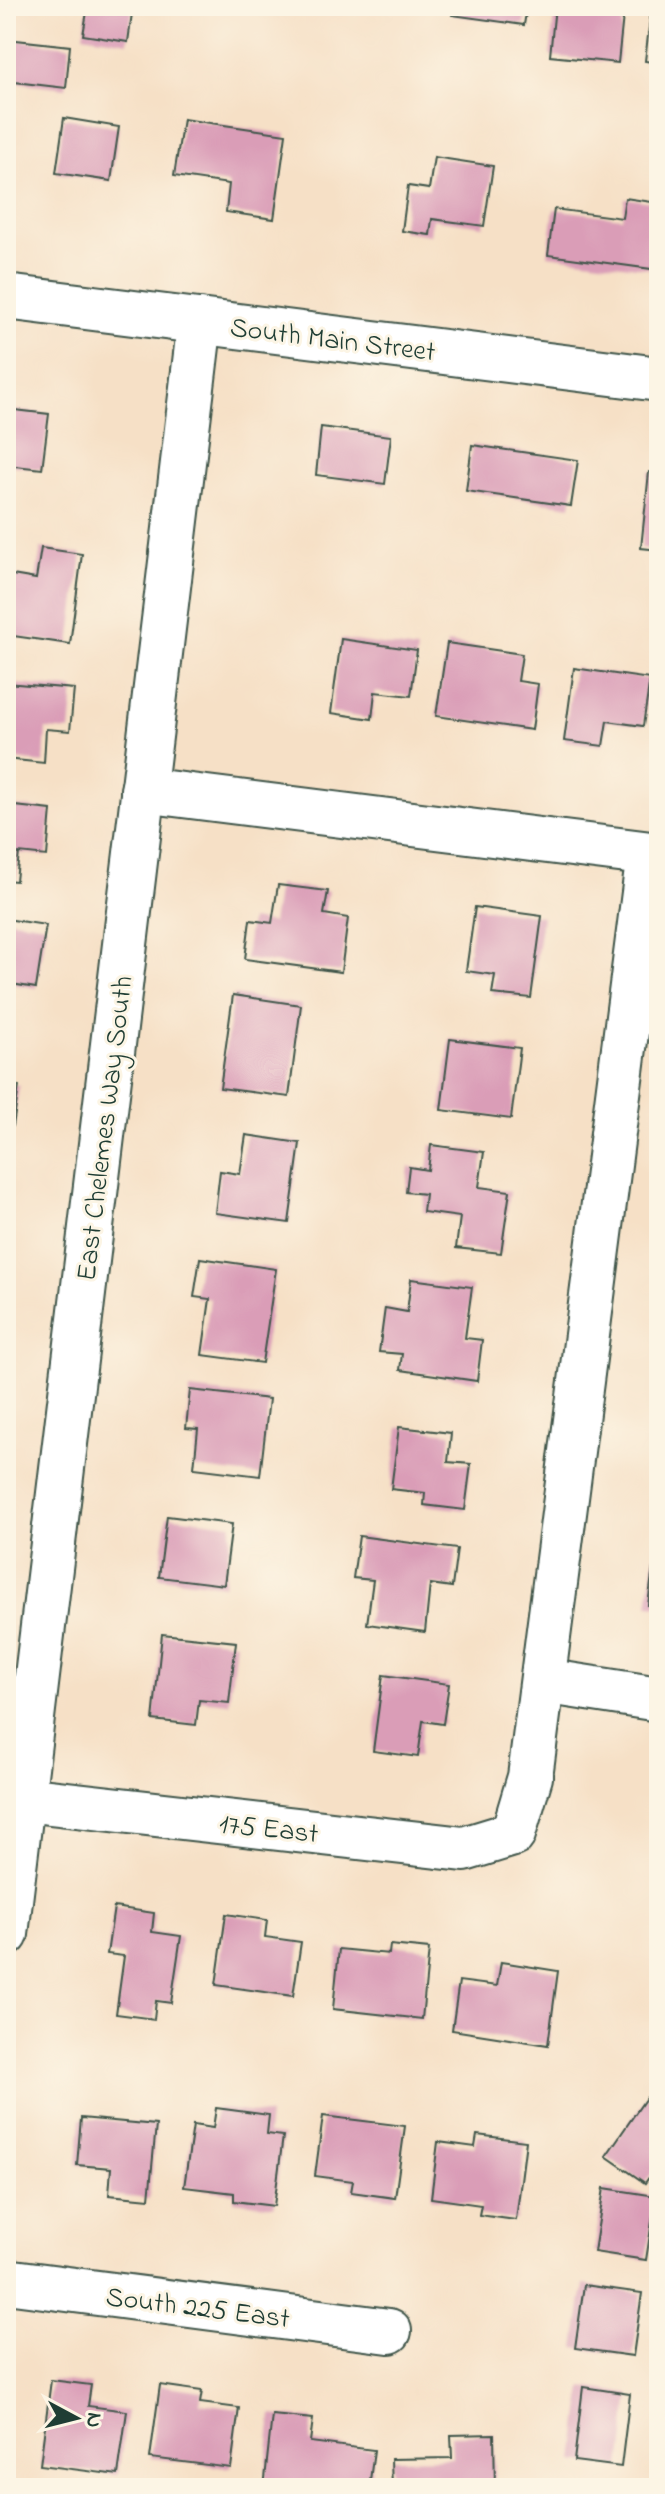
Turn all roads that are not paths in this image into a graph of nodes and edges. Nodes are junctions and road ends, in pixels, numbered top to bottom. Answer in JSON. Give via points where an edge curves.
{"nodes":[{"id":1,"x":6,"y":297,"type":"edge"},
{"id":2,"x":200,"y":321,"type":"junction"},
{"id":3,"x":659,"y":379,"type":"edge"},
{"id":4,"x":143,"y":790,"type":"junction"},
{"id":5,"x":654,"y":855,"type":"edge"},
{"id":6,"x":543,"y":1681,"type":"junction"},
{"id":7,"x":659,"y":1699,"type":"edge"},
{"id":8,"x":23,"y":1799,"type":"junction"},
{"id":9,"x":6,"y":1934,"type":"edge"},
{"id":10,"x":6,"y":2281,"type":"edge"},
{"id":11,"x":389,"y":2331,"type":"dead end"}],
"edges":[{"from":1,"to":2,"type":"street","name":"South Main Street"},
{"from":2,"to":3,"type":"street","name":"South Main Street"},
{"from":2,"to":4,"type":"street","name":"East Chelemes Way South"},
{"from":4,"to":5,"type":"street"},
{"from":4,"to":8,"type":"street","name":"East Chelemes Way South"},
{"from":5,"to":6,"type":"street"},
{"from":6,"to":7,"type":"street"},
{"from":6,"to":8,"type":"street","name":"175 East","via":[[530,1777],[513,1834],[464,1849]]},
{"from":8,"to":9,"type":"street","name":"East Chelemes Way South"},
{"from":10,"to":11,"type":"street","name":"South 225 East"}]}
